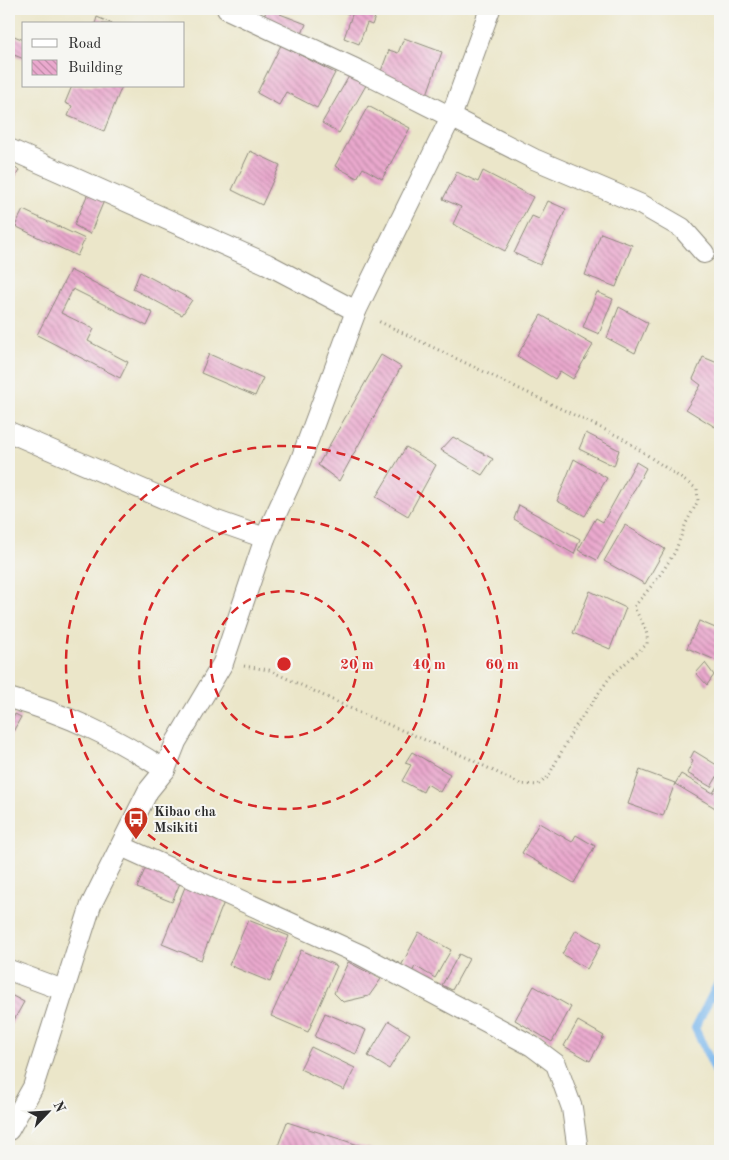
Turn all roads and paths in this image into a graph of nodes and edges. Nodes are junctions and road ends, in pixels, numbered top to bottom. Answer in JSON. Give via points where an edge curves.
{"nodes":[{"id":1,"x":227,"y":9,"type":"edge"},
{"id":2,"x":490,"y":9,"type":"edge"},
{"id":3,"x":451,"y":117,"type":"junction"},
{"id":4,"x":9,"y":149,"type":"edge"},
{"id":5,"x":704,"y":253,"type":"dead end"},
{"id":6,"x":356,"y":311,"type":"junction"},
{"id":7,"x":9,"y":432,"type":"edge"},
{"id":8,"x":265,"y":538,"type":"junction"},
{"id":9,"x":224,"y":663,"type":"junction"},
{"id":10,"x":9,"y":698,"type":"edge"},
{"id":11,"x":165,"y":770,"type":"junction"},
{"id":12,"x":121,"y":846,"type":"junction"},
{"id":13,"x":9,"y":970,"type":"edge"},
{"id":14,"x":63,"y":990,"type":"junction"},
{"id":15,"x":9,"y":1130,"type":"edge"},
{"id":16,"x":578,"y":1151,"type":"edge"}],
"edges":[{"from":1,"to":3,"type":"street"},
{"from":2,"to":3,"type":"street"},
{"from":3,"to":5,"type":"street","via":[[534,159],[642,205],[682,228]]},
{"from":3,"to":6,"type":"street"},
{"from":4,"to":6,"type":"street","via":[[268,264]]},
{"from":6,"to":8,"type":"street","via":[[300,462]]},
{"from":6,"to":9,"type":"path","via":[[622,438],[698,489],[698,501],[675,552],[634,607],[645,627],[647,644],[605,683],[573,730],[548,778],[538,785],[520,784],[269,670]]},
{"from":7,"to":8,"type":"street","via":[[214,520]]},
{"from":8,"to":9,"type":"street"},
{"from":9,"to":11,"type":"street","via":[[176,742]]},
{"from":10,"to":11,"type":"street","via":[[80,721],[126,744]]},
{"from":11,"to":12,"type":"street","via":[[148,791]]},
{"from":12,"to":14,"type":"street","via":[[91,905]]},
{"from":12,"to":16,"type":"street","via":[[361,955],[532,1046],[556,1064],[572,1108]]},
{"from":13,"to":14,"type":"street"},
{"from":14,"to":15,"type":"street","via":[[33,1087]]}]}
